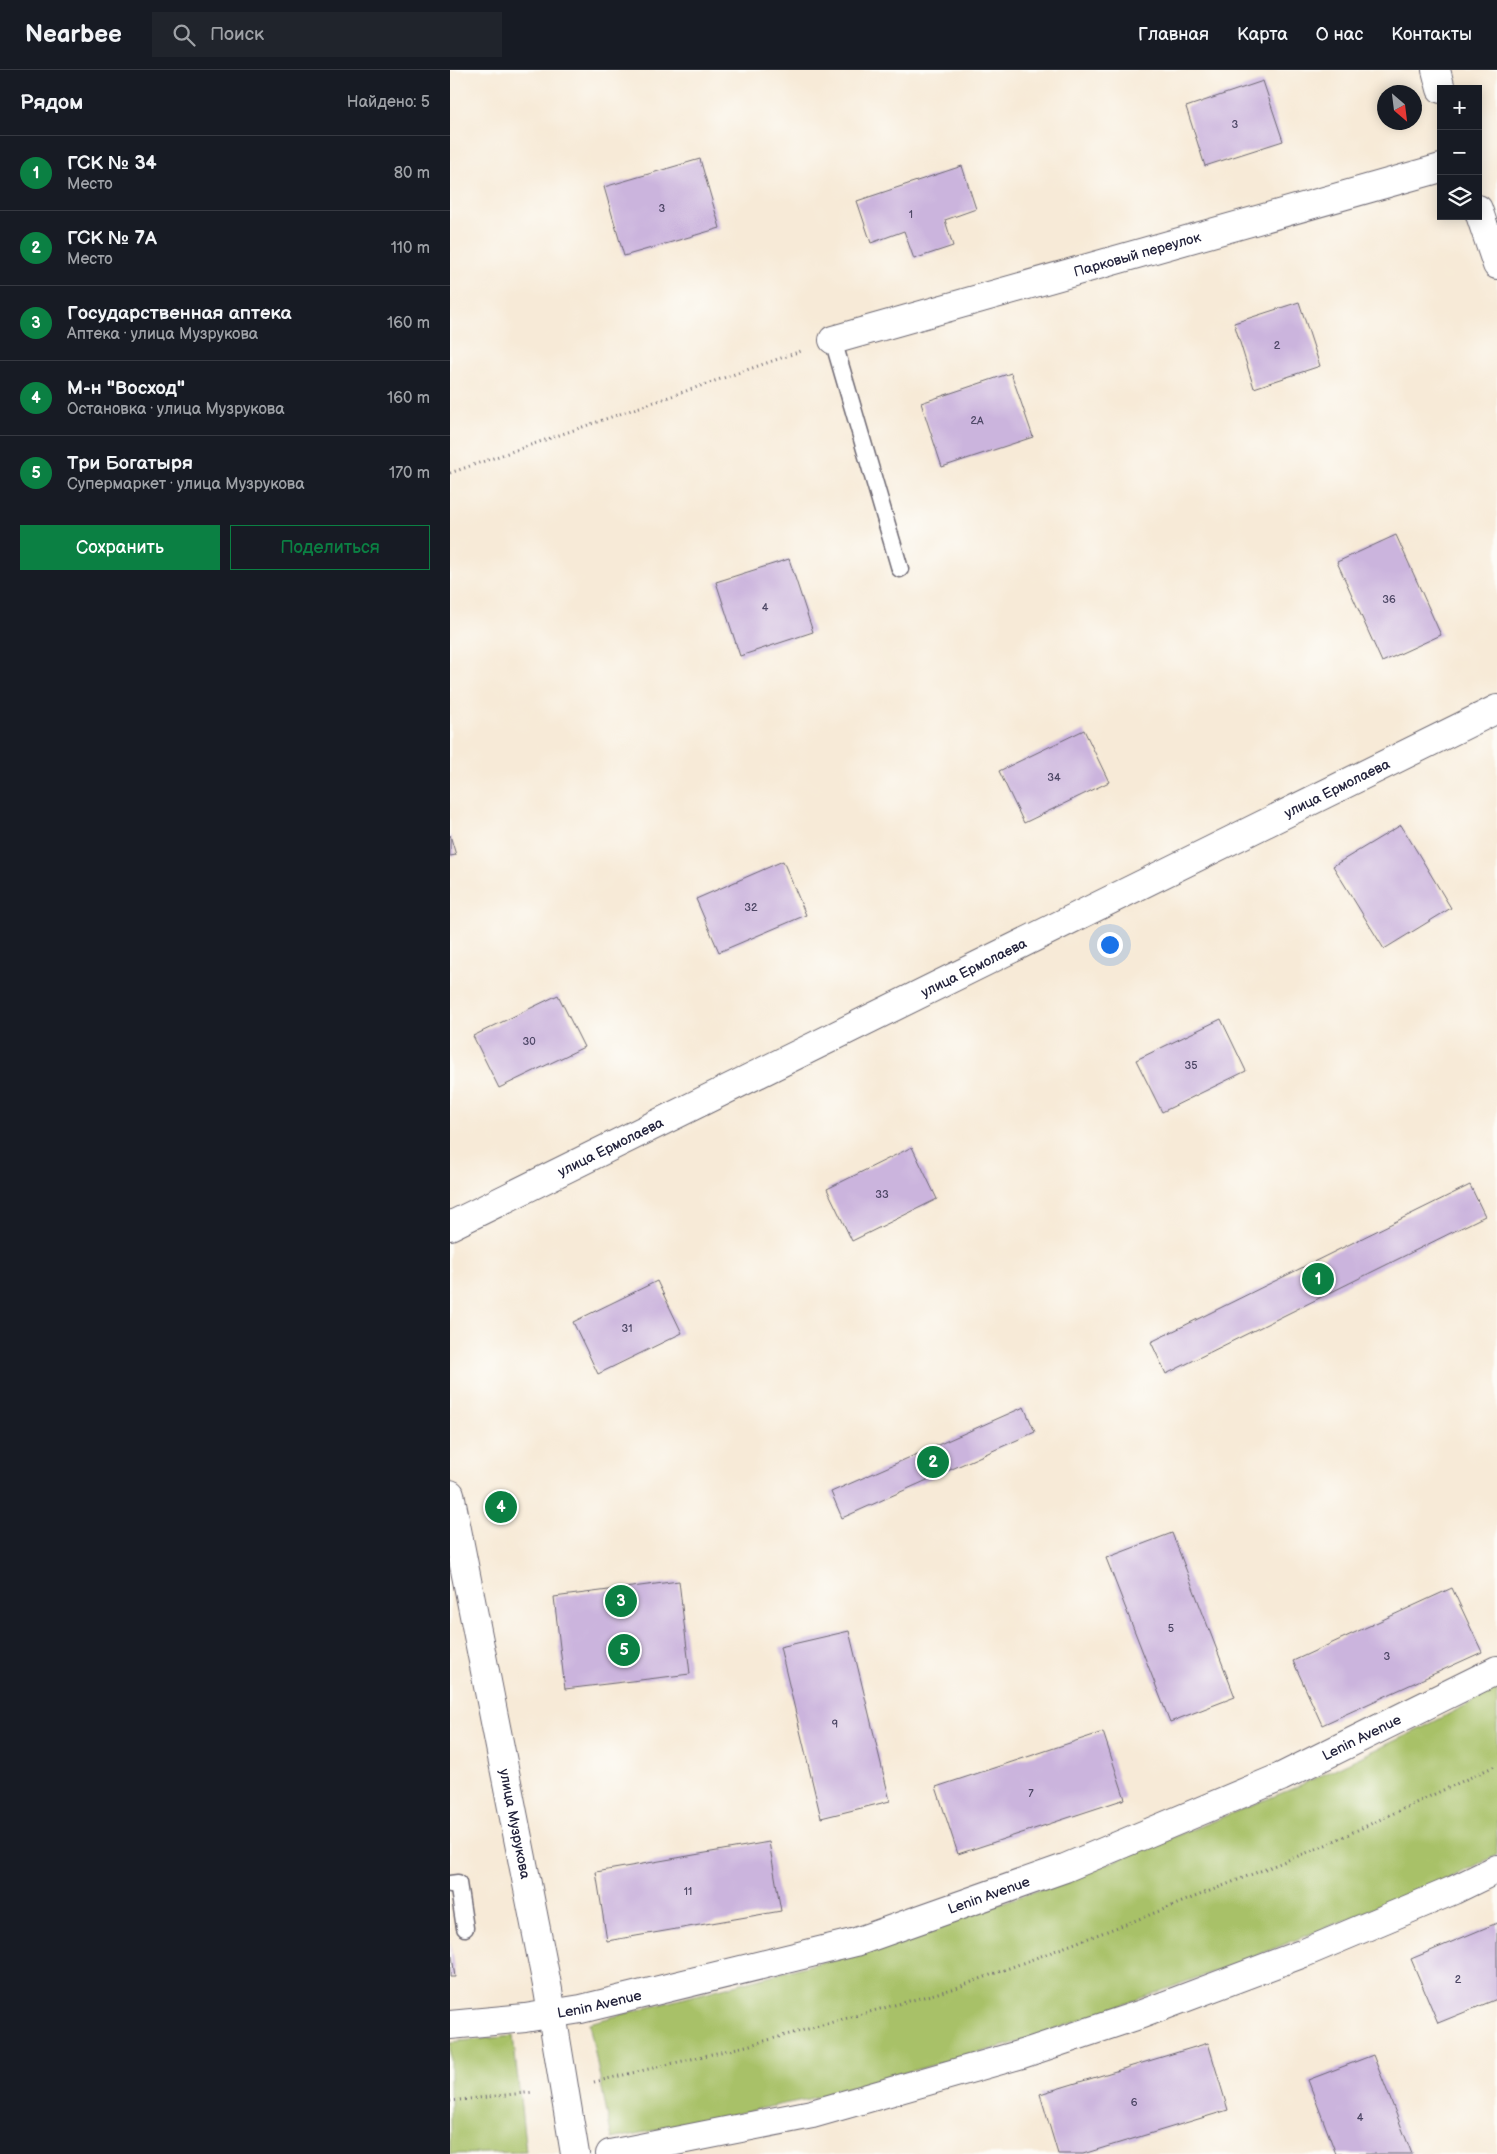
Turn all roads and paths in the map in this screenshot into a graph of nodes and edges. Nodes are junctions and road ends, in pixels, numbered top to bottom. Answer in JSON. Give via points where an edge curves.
{"nodes":[{"id":1,"x":1436,"y":70,"type":"edge"},
{"id":2,"x":1441,"y":85,"type":"edge"},
{"id":3,"x":1437,"y":169,"type":"edge"},
{"id":4,"x":1482,"y":220,"type":"edge"},
{"id":5,"x":1497,"y":265,"type":"edge"},
{"id":6,"x":833,"y":340,"type":"junction"},
{"id":7,"x":450,"y":473,"type":"edge"},
{"id":8,"x":900,"y":569,"type":"dead end"},
{"id":9,"x":1497,"y":709,"type":"edge"},
{"id":10,"x":450,"y":1226,"type":"edge"},
{"id":11,"x":451,"y":1506,"type":"edge"},
{"id":12,"x":1497,"y":1670,"type":"edge"},
{"id":13,"x":1497,"y":1765,"type":"edge"},
{"id":14,"x":1497,"y":1869,"type":"edge"},
{"id":15,"x":450,"y":1884,"type":"edge"},
{"id":16,"x":465,"y":1928,"type":"dead end"},
{"id":17,"x":552,"y":2014,"type":"junction"},
{"id":18,"x":450,"y":2025,"type":"edge"},
{"id":19,"x":565,"y":2087,"type":"junction"},
{"id":20,"x":450,"y":2101,"type":"edge"},
{"id":21,"x":575,"y":2154,"type":"edge"},
{"id":22,"x":610,"y":2154,"type":"edge"}],
"edges":[{"from":1,"to":2,"type":"street"},
{"from":3,"to":6,"type":"street","name":"Парковый переулок"},
{"from":4,"to":5,"type":"street"},
{"from":6,"to":7,"type":"path"},
{"from":6,"to":8,"type":"lane"},
{"from":9,"to":10,"type":"street","name":"улица Ермолаева"},
{"from":11,"to":17,"type":"street","name":"улица Музрукова"},
{"from":12,"to":17,"type":"street","name":"Lenin Avenue","via":[[1281,1777],[1065,1868],[856,1942]]},
{"from":13,"to":19,"type":"path","via":[[1321,1847],[1139,1920],[956,1988],[750,2044]]},
{"from":14,"to":22,"type":"street","via":[[1304,1953],[1142,2014],[1022,2054],[812,2114]]},
{"from":15,"to":16,"type":"lane","via":[[458,1883]]},
{"from":17,"to":18,"type":"street","name":"Lenin Avenue"},
{"from":17,"to":19,"type":"street","name":"улица Музрукова"},
{"from":19,"to":20,"type":"path"},
{"from":19,"to":21,"type":"street","name":"улица Музрукова"}]}
